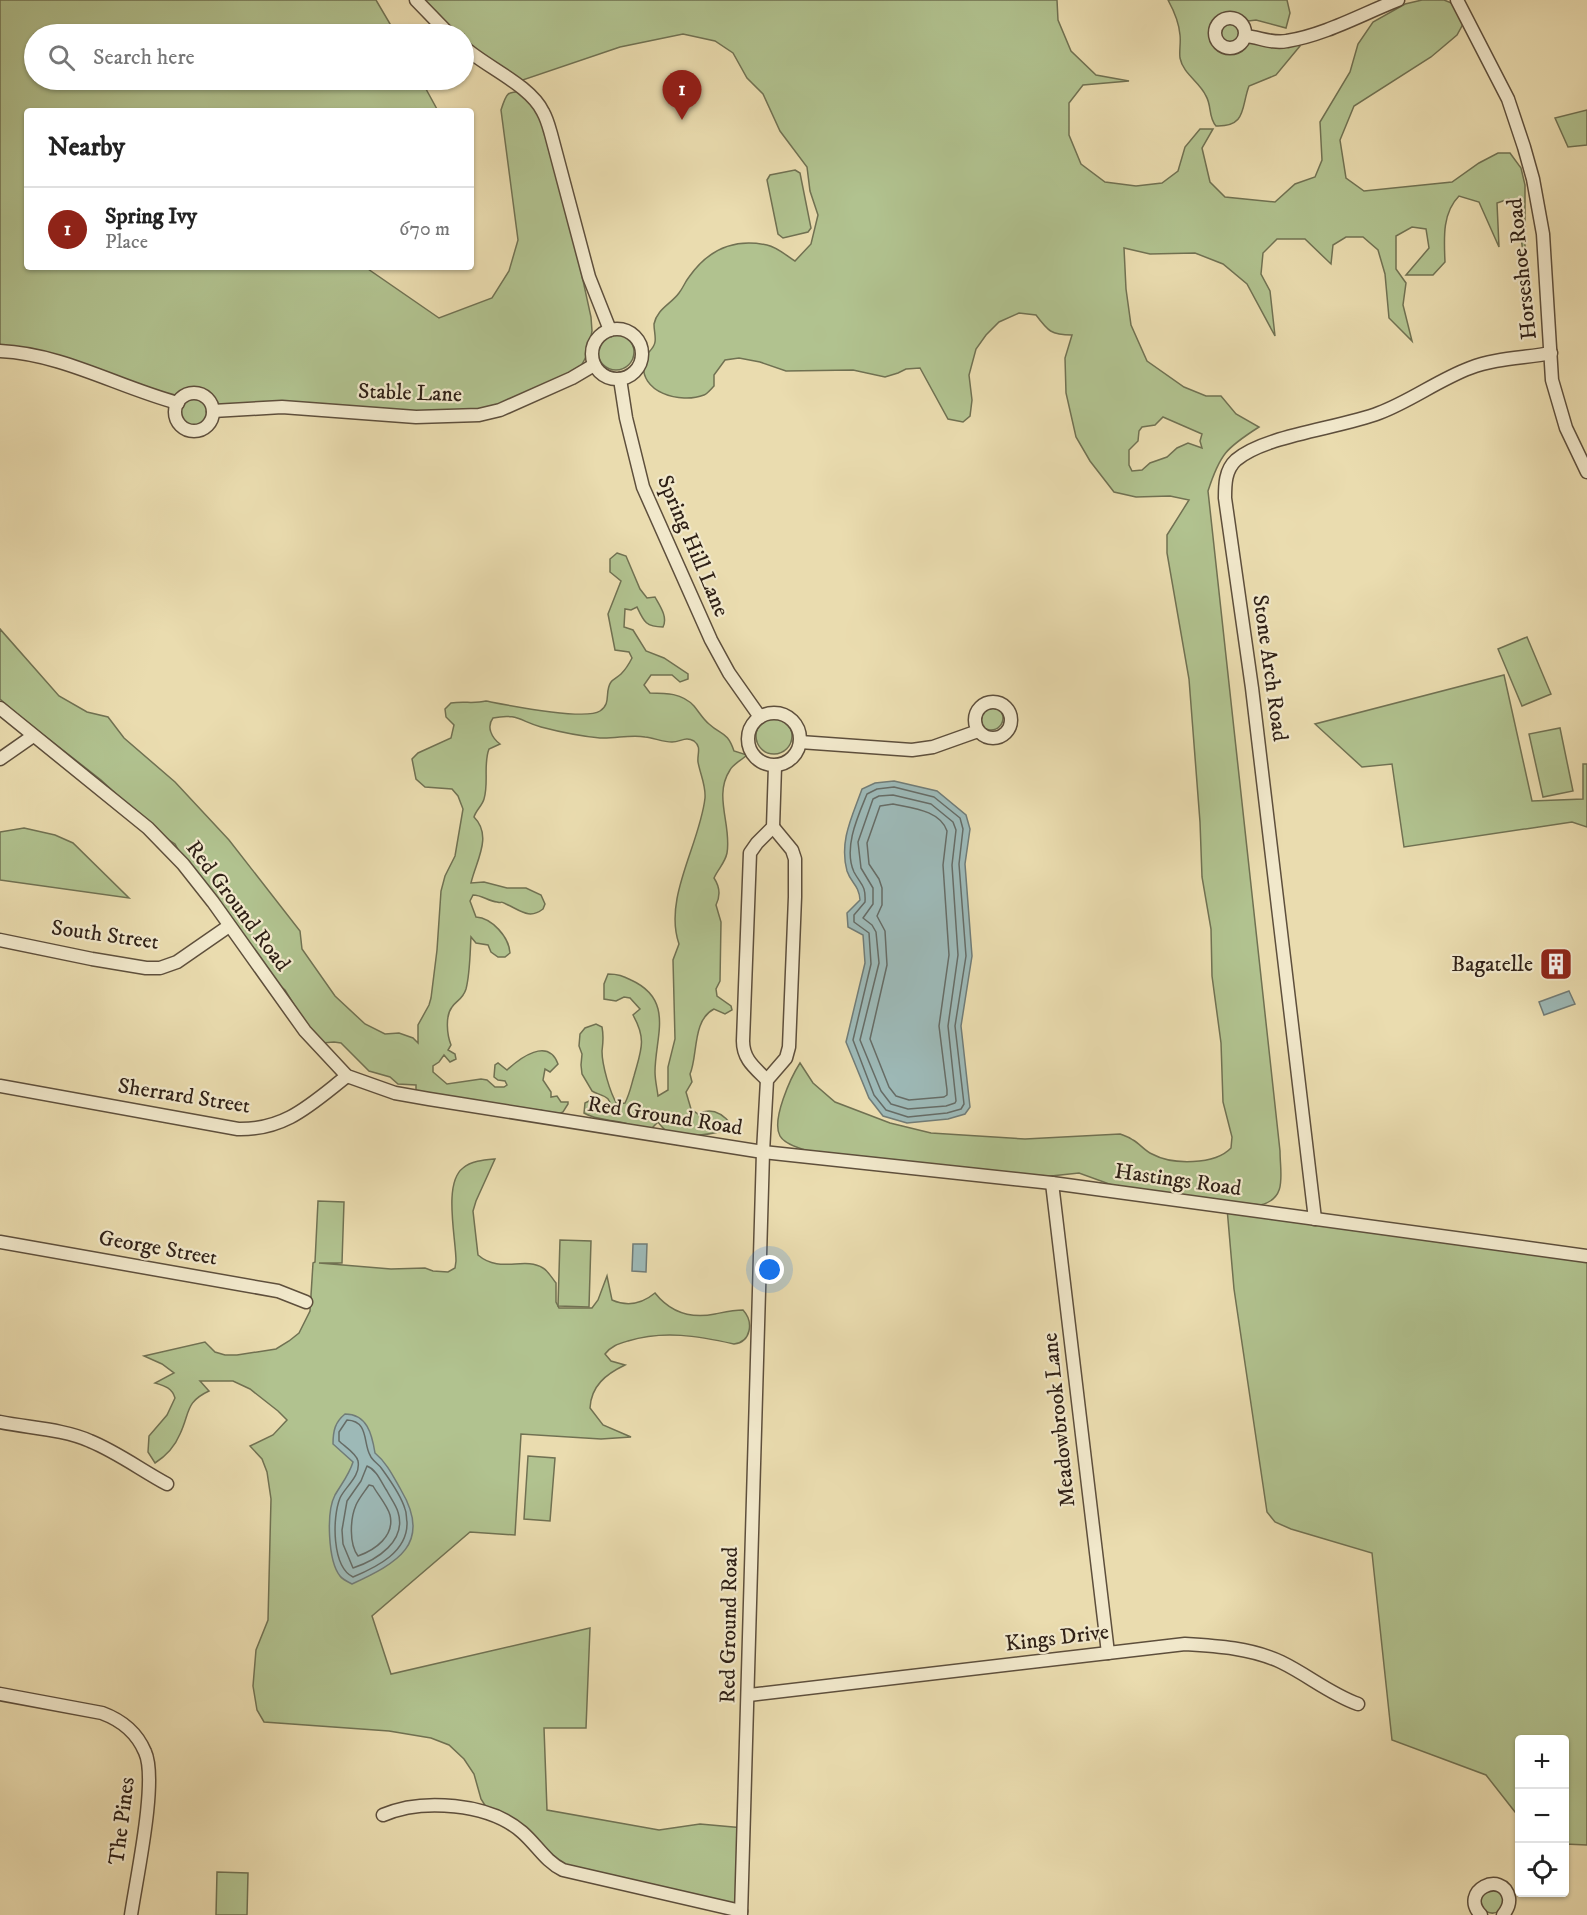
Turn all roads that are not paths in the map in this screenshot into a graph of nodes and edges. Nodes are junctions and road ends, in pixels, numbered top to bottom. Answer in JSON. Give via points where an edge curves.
{"nodes":[{"id":1,"x":416,"y":0,"type":"edge"},
{"id":2,"x":1398,"y":0,"type":"edge"},
{"id":3,"x":1457,"y":0,"type":"edge"},
{"id":4,"x":439,"y":24,"type":"edge"},
{"id":5,"x":1245,"y":36,"type":"dead end"},
{"id":6,"x":474,"y":55,"type":"edge"},
{"id":7,"x":610,"y":330,"type":"junction"},
{"id":8,"x":0,"y":351,"type":"edge"},
{"id":9,"x":1551,"y":354,"type":"junction"},
{"id":10,"x":594,"y":365,"type":"junction"},
{"id":11,"x":620,"y":379,"type":"junction"},
{"id":12,"x":178,"y":403,"type":"junction"},
{"id":13,"x":213,"y":411,"type":"junction"},
{"id":14,"x":1587,"y":472,"type":"edge"},
{"id":15,"x":0,"y":708,"type":"edge"},
{"id":16,"x":760,"y":717,"type":"junction"},
{"id":17,"x":978,"y":731,"type":"dead end"},
{"id":18,"x":33,"y":736,"type":"junction"},
{"id":19,"x":801,"y":742,"type":"junction"},
{"id":20,"x":0,"y":759,"type":"edge"},
{"id":21,"x":775,"y":766,"type":"junction"},
{"id":22,"x":773,"y":827,"type":"junction"},
{"id":23,"x":229,"y":926,"type":"junction"},
{"id":24,"x":0,"y":940,"type":"edge"},
{"id":25,"x":346,"y":1076,"type":"junction"},
{"id":26,"x":766,"y":1080,"type":"junction"},
{"id":27,"x":0,"y":1086,"type":"edge"},
{"id":28,"x":763,"y":1152,"type":"junction"},
{"id":29,"x":1052,"y":1183,"type":"junction"},
{"id":30,"x":1315,"y":1220,"type":"junction"},
{"id":31,"x":0,"y":1242,"type":"edge"},
{"id":32,"x":1587,"y":1256,"type":"edge"},
{"id":33,"x":306,"y":1302,"type":"dead end"},
{"id":34,"x":0,"y":1422,"type":"edge"},
{"id":35,"x":166,"y":1484,"type":"dead end"},
{"id":36,"x":1108,"y":1653,"type":"junction"},
{"id":37,"x":0,"y":1694,"type":"edge"},
{"id":38,"x":748,"y":1695,"type":"junction"},
{"id":39,"x":1358,"y":1704,"type":"dead end"},
{"id":40,"x":383,"y":1815,"type":"dead end"},
{"id":41,"x":741,"y":1913,"type":"edge"},
{"id":42,"x":131,"y":1915,"type":"edge"},
{"id":43,"x":1482,"y":1915,"type":"edge"},
{"id":44,"x":1503,"y":1915,"type":"edge"}],
"edges":[{"from":1,"to":4,"type":"street"},
{"from":2,"to":5,"type":"street","via":[[1287,41]]},
{"from":3,"to":9,"type":"street","name":"Horseshoe Road","via":[[1508,99],[1533,179],[1543,234]]},
{"from":6,"to":7,"type":"street","via":[[526,91],[543,112],[589,277]]},
{"from":7,"to":10,"type":"street","via":[[594,344]]},
{"from":7,"to":11,"type":"street","via":[[630,333],[642,349],[639,366]]},
{"from":8,"to":12,"type":"street","via":[[58,360],[148,396]]},
{"from":9,"to":14,"type":"street","name":"Horseshoe Road","via":[[1558,405]]},
{"from":9,"to":30,"type":"street","name":"Stone Arch Road","via":[[1471,367],[1379,413],[1254,448],[1235,460],[1225,479]]},
{"from":10,"to":11,"type":"street","via":[[605,376]]},
{"from":10,"to":13,"type":"street","name":"Stable Lane","via":[[527,399],[479,416],[416,417],[282,407]]},
{"from":11,"to":16,"type":"street","name":"Spring Hill Lane","via":[[643,487],[711,640]]},
{"from":12,"to":13,"type":"street","via":[[186,395],[198,394],[208,400]]},
{"from":12,"to":13,"type":"street","via":[[178,422],[193,431],[205,427]]},
{"from":15,"to":18,"type":"street","name":"Red Ground Road"},
{"from":16,"to":19,"type":"street","via":[[776,713],[792,719]]},
{"from":16,"to":21,"type":"street","via":[[749,730],[749,747],[759,760]]},
{"from":17,"to":19,"type":"street","via":[[912,750]]},
{"from":18,"to":20,"type":"street"},
{"from":18,"to":23,"type":"street","name":"Red Ground Road","via":[[148,828],[183,864]]},
{"from":19,"to":21,"type":"street","via":[[795,756]]},
{"from":21,"to":22,"type":"street"},
{"from":22,"to":26,"type":"street","via":[[795,859],[795,897],[789,1047],[786,1058]]},
{"from":22,"to":26,"type":"street","via":[[750,853],[743,1041],[747,1060]]},
{"from":23,"to":24,"type":"street","name":"South Street","via":[[177,962],[160,968]]},
{"from":23,"to":25,"type":"street","name":"Red Ground Road","via":[[305,1031]]},
{"from":25,"to":27,"type":"street","name":"Sherrard Street","via":[[301,1112],[284,1122],[255,1130]]},
{"from":25,"to":28,"type":"street","name":"Red Ground Road","via":[[429,1100]]},
{"from":26,"to":28,"type":"street"},
{"from":28,"to":29,"type":"street","name":"Hastings Road"},
{"from":28,"to":38,"type":"street","name":"Red Ground Road"},
{"from":29,"to":30,"type":"street","name":"Hastings Road"},
{"from":29,"to":36,"type":"street","name":"Meadowbrook Lane"},
{"from":30,"to":32,"type":"street","name":"Hastings Road"},
{"from":31,"to":33,"type":"street","name":"George Street","via":[[278,1291]]},
{"from":34,"to":35,"type":"street","via":[[88,1440]]},
{"from":36,"to":38,"type":"street","name":"Kings Drive"},
{"from":36,"to":39,"type":"street","name":"Kings Drive","via":[[1185,1644],[1226,1646],[1278,1661]]},
{"from":37,"to":42,"type":"street","name":"The Pines","via":[[102,1713],[114,1717],[137,1737],[150,1766]]},
{"from":38,"to":41,"type":"street","name":"Red Ground Road"},
{"from":40,"to":41,"type":"street","via":[[398,1808],[431,1805],[473,1810],[509,1823],[547,1860],[563,1869]]},
{"from":43,"to":44,"type":"street","via":[[1475,1899],[1480,1889],[1491,1884],[1502,1887],[1509,1896],[1509,1907]]}]}
